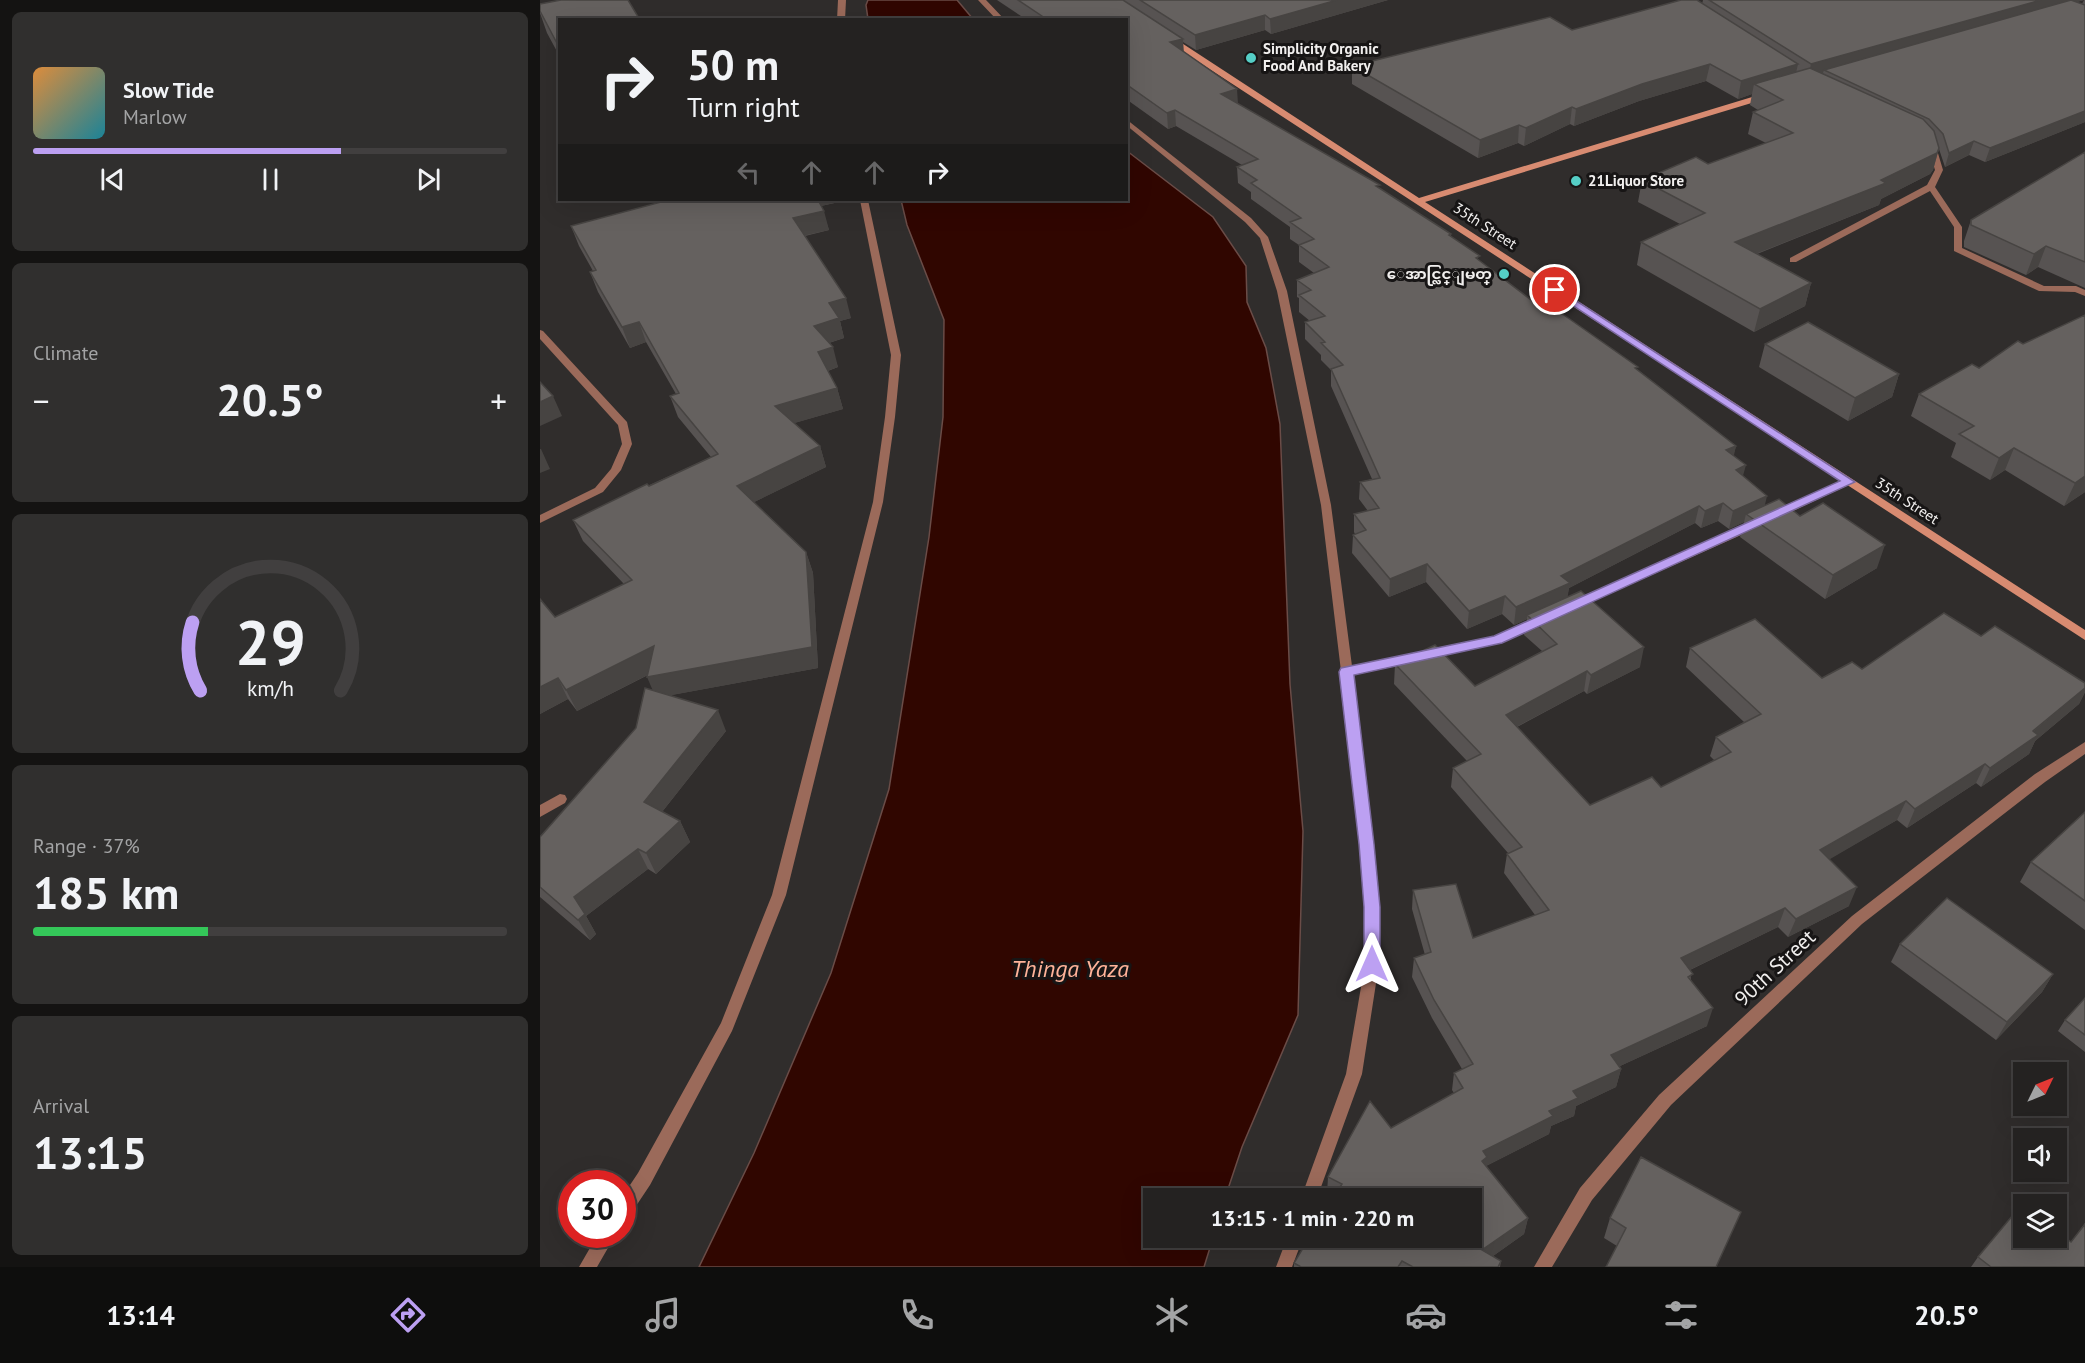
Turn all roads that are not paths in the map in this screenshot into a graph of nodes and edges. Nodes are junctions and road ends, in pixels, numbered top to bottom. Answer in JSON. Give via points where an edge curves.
{"nodes":[{"id":1,"x":842,"y":0,"type":"edge"},
{"id":2,"x":982,"y":0,"type":"edge"},
{"id":3,"x":840,"y":18,"type":"edge"},
{"id":4,"x":1000,"y":18,"type":"edge"},
{"id":5,"x":1159,"y":32,"type":"edge"},
{"id":6,"x":1774,"y":93,"type":"edge"},
{"id":7,"x":1128,"y":123,"type":"edge"},
{"id":8,"x":1921,"y":137,"type":"edge"},
{"id":9,"x":1931,"y":187,"type":"junction"},
{"id":10,"x":864,"y":201,"type":"edge"},
{"id":11,"x":1418,"y":201,"type":"junction"},
{"id":12,"x":1793,"y":260,"type":"dead end"},
{"id":13,"x":2085,"y":293,"type":"edge"},
{"id":14,"x":540,"y":333,"type":"edge"},
{"id":15,"x":1849,"y":482,"type":"junction"},
{"id":16,"x":540,"y":519,"type":"edge"},
{"id":17,"x":2085,"y":636,"type":"edge"},
{"id":18,"x":1346,"y":672,"type":"junction"},
{"id":19,"x":2085,"y":747,"type":"edge"},
{"id":20,"x":560,"y":799,"type":"dead end"},
{"id":21,"x":540,"y":812,"type":"edge"},
{"id":22,"x":1313,"y":1188,"type":"edge"},
{"id":23,"x":636,"y":1191,"type":"edge"},
{"id":24,"x":599,"y":1248,"type":"edge"},
{"id":25,"x":1291,"y":1248,"type":"edge"},
{"id":26,"x":587,"y":1267,"type":"edge"},
{"id":27,"x":1284,"y":1267,"type":"edge"},
{"id":28,"x":1542,"y":1267,"type":"edge"}],
"edges":[{"from":1,"to":3,"type":"street"},
{"from":2,"to":4,"type":"street"},
{"from":5,"to":11,"type":"main road","name":"35th Street"},
{"from":6,"to":11,"type":"main road"},
{"from":7,"to":18,"type":"street","via":[[1248,220],[1264,237],[1271,254],[1326,505]]},
{"from":8,"to":9,"type":"street","via":[[1933,150],[1939,170]]},
{"from":9,"to":12,"type":"street"},
{"from":9,"to":13,"type":"street","via":[[1958,227],[1957,249],[2042,289],[2076,289]]},
{"from":10,"to":23,"type":"street","via":[[896,355],[878,502],[779,895],[727,1026]]},
{"from":11,"to":15,"type":"main road","name":"35th Street"},
{"from":14,"to":16,"type":"street","via":[[623,424],[627,444],[616,470],[599,490]]},
{"from":15,"to":17,"type":"main road","name":"35th Street"},
{"from":15,"to":18,"type":"street","via":[[1497,640]]},
{"from":18,"to":22,"type":"street","via":[[1372,907],[1372,964],[1354,1074]]},
{"from":19,"to":28,"type":"street","name":"90th Street","via":[[1857,920],[1665,1100],[1586,1194]]},
{"from":20,"to":21,"type":"street"},
{"from":24,"to":26,"type":"street"},
{"from":25,"to":27,"type":"street"}]}
